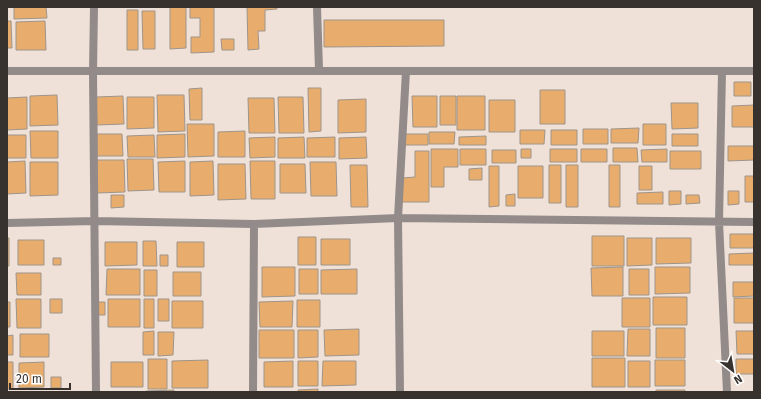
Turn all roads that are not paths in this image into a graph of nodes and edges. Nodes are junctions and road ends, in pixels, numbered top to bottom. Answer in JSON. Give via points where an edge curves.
{"nodes":[{"id":1,"x":94,"y":7,"type":"edge"},
{"id":2,"x":317,"y":7,"type":"edge"},
{"id":3,"x":319,"y":70,"type":"junction"},
{"id":4,"x":7,"y":71,"type":"edge"},
{"id":5,"x":406,"y":71,"type":"junction"},
{"id":6,"x":722,"y":71,"type":"junction"},
{"id":7,"x":754,"y":71,"type":"edge"},
{"id":8,"x":93,"y":72,"type":"junction"},
{"id":9,"x":398,"y":218,"type":"junction"},
{"id":10,"x":95,"y":221,"type":"junction"},
{"id":11,"x":719,"y":222,"type":"junction"},
{"id":12,"x":754,"y":222,"type":"edge"},
{"id":13,"x":7,"y":224,"type":"edge"},
{"id":14,"x":254,"y":224,"type":"junction"},
{"id":15,"x":96,"y":392,"type":"edge"},
{"id":16,"x":254,"y":392,"type":"edge"},
{"id":17,"x":400,"y":392,"type":"edge"},
{"id":18,"x":727,"y":392,"type":"edge"}],
"edges":[{"from":1,"to":8,"type":"street"},
{"from":2,"to":3,"type":"street"},
{"from":3,"to":5,"type":"street"},
{"from":3,"to":8,"type":"street"},
{"from":4,"to":8,"type":"street"},
{"from":5,"to":6,"type":"street"},
{"from":5,"to":9,"type":"street"},
{"from":6,"to":7,"type":"street"},
{"from":6,"to":11,"type":"street"},
{"from":8,"to":10,"type":"street"},
{"from":9,"to":11,"type":"street"},
{"from":9,"to":14,"type":"street"},
{"from":9,"to":17,"type":"street"},
{"from":10,"to":13,"type":"street"},
{"from":10,"to":14,"type":"street"},
{"from":10,"to":15,"type":"street"},
{"from":11,"to":12,"type":"street"},
{"from":11,"to":18,"type":"street"},
{"from":14,"to":16,"type":"street"}]}
